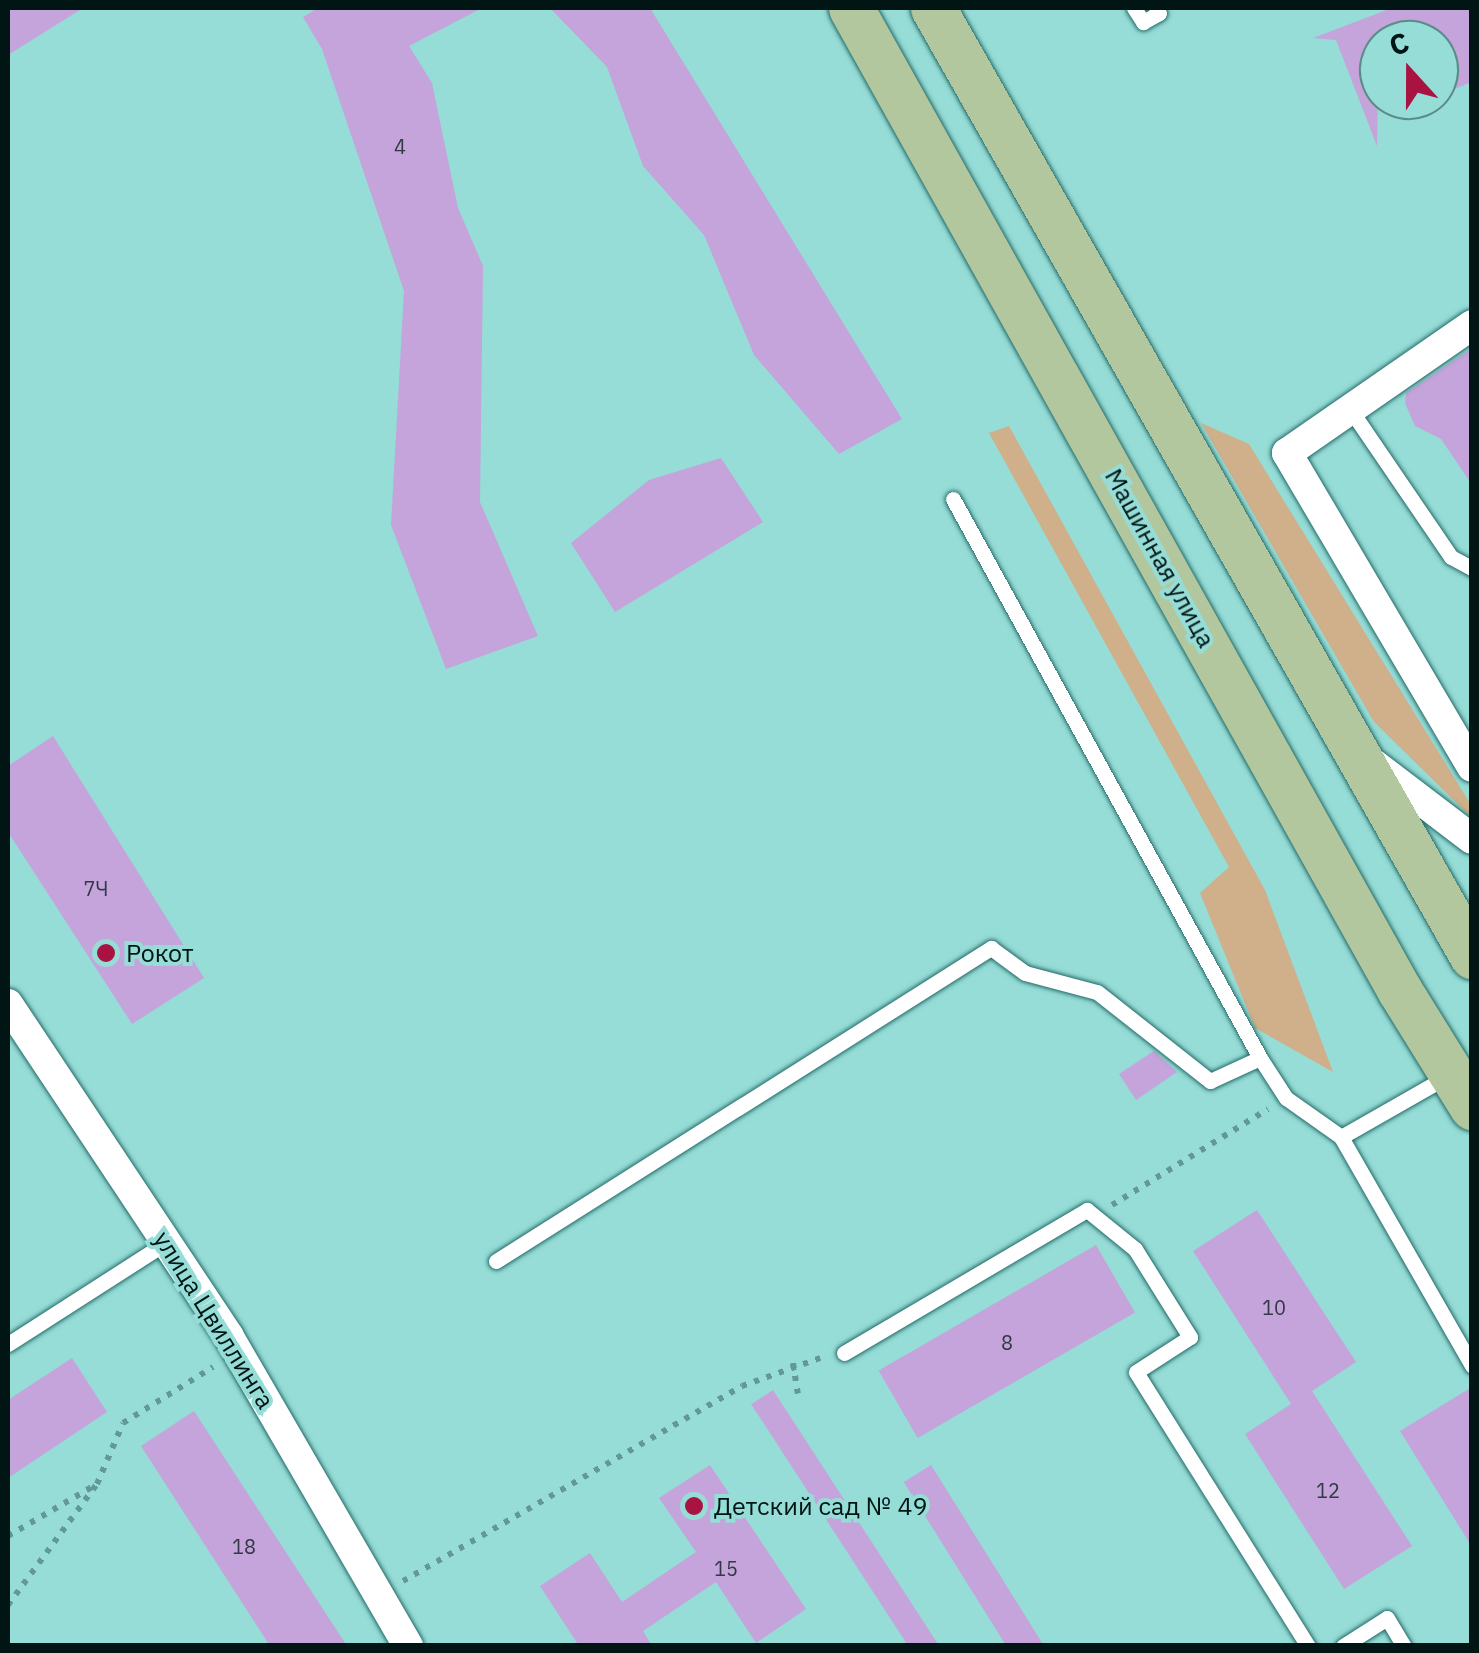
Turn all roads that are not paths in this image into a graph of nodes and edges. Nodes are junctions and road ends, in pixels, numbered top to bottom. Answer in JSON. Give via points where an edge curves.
{"nodes":[{"id":1,"x":851,"y":8,"type":"edge"},
{"id":2,"x":933,"y":8,"type":"edge"},
{"id":3,"x":1134,"y":8,"type":"edge"},
{"id":4,"x":1156,"y":8,"type":"edge"},
{"id":5,"x":1472,"y":324,"type":"edge"},
{"id":6,"x":1350,"y":409,"type":"junction"},
{"id":7,"x":954,"y":499,"type":"dead end"},
{"id":8,"x":1472,"y":568,"type":"edge"},
{"id":9,"x":1344,"y":741,"type":"junction"},
{"id":10,"x":1472,"y":767,"type":"edge"},
{"id":11,"x":1472,"y":839,"type":"edge"},
{"id":12,"x":1472,"y":956,"type":"edge"},
{"id":13,"x":8,"y":1004,"type":"edge"},
{"id":14,"x":1260,"y":1058,"type":"junction"},
{"id":15,"x":1461,"y":1090,"type":"edge"},
{"id":16,"x":1341,"y":1137,"type":"junction"},
{"id":17,"x":167,"y":1242,"type":"junction"},
{"id":18,"x":496,"y":1261,"type":"dead end"},
{"id":19,"x":8,"y":1344,"type":"edge"},
{"id":20,"x":844,"y":1353,"type":"road end"},
{"id":21,"x":1472,"y":1366,"type":"edge"},
{"id":22,"x":408,"y":1646,"type":"edge"},
{"id":23,"x":1308,"y":1646,"type":"edge"},
{"id":24,"x":1343,"y":1646,"type":"edge"},
{"id":25,"x":1404,"y":1646,"type":"edge"}],
"edges":[{"from":1,"to":15,"type":"main road","name":"Машинная улица"},
{"from":2,"to":9,"type":"main road"},
{"from":3,"to":4,"type":"lane","via":[[1143,22]]},
{"from":5,"to":6,"type":"street"},
{"from":6,"to":8,"type":"lane","via":[[1451,558]]},
{"from":6,"to":10,"type":"street","via":[[1287,453]]},
{"from":7,"to":14,"type":"lane"},
{"from":9,"to":11,"type":"street"},
{"from":9,"to":12,"type":"main road"},
{"from":13,"to":17,"type":"street","name":"улица Цвиллинга"},
{"from":14,"to":16,"type":"lane","via":[[1286,1098]]},
{"from":14,"to":18,"type":"lane","via":[[1210,1081],[1097,992],[1025,974],[991,948]]},
{"from":15,"to":16,"type":"lane"},
{"from":16,"to":21,"type":"lane"},
{"from":17,"to":19,"type":"lane"},
{"from":17,"to":22,"type":"street","name":"улица Цвиллинга"},
{"from":20,"to":23,"type":"lane","via":[[1087,1210],[1135,1249],[1190,1338],[1136,1372]]},
{"from":24,"to":25,"type":"lane","via":[[1387,1618]]}]}
